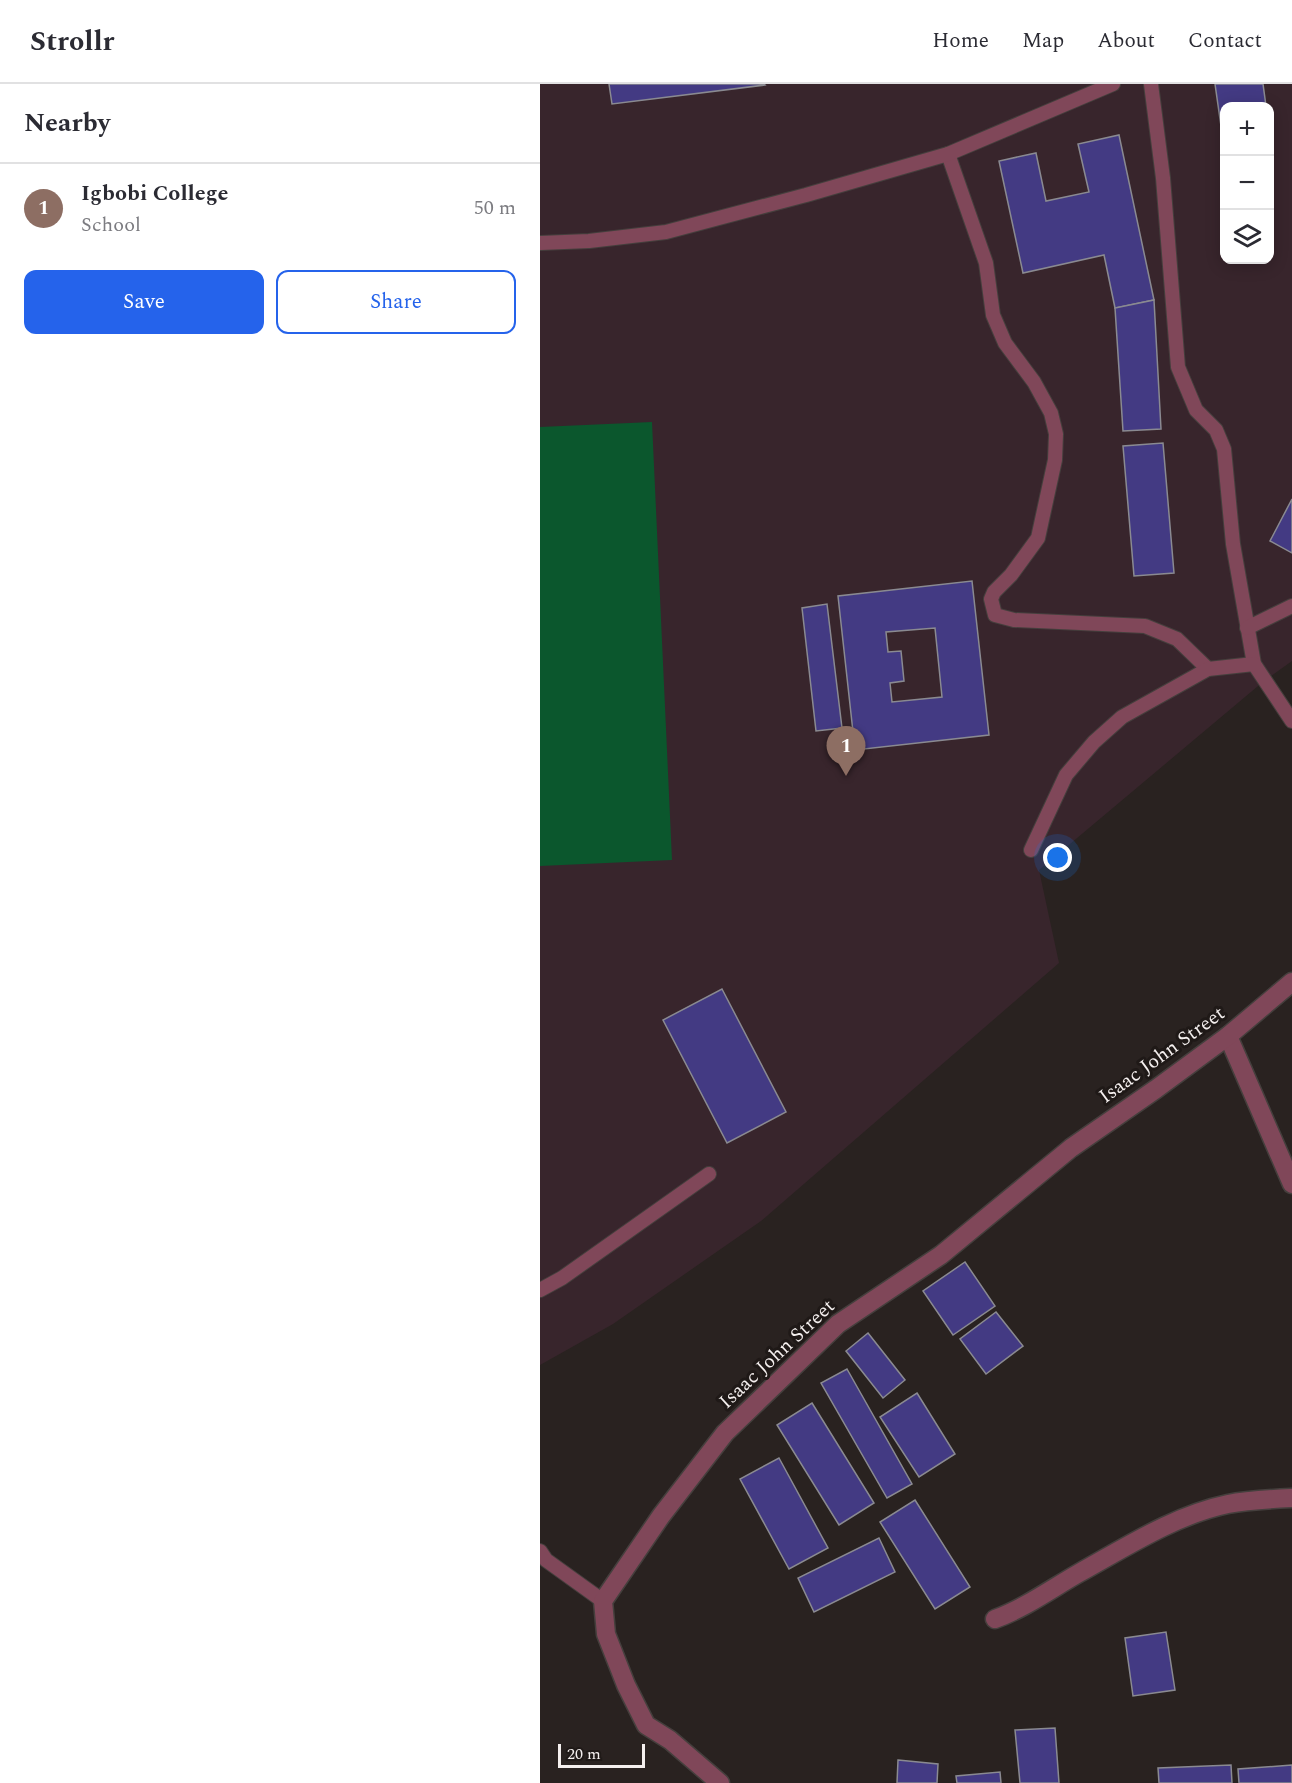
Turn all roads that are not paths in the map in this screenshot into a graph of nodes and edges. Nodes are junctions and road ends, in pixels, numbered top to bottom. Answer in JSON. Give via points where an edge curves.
{"nodes":[{"id":1,"x":1113,"y":84,"type":"edge"},
{"id":2,"x":1151,"y":84,"type":"edge"},
{"id":3,"x":948,"y":153,"type":"junction"},
{"id":4,"x":540,"y":243,"type":"edge"},
{"id":5,"x":1292,"y":606,"type":"edge"},
{"id":6,"x":1247,"y":628,"type":"junction"},
{"id":7,"x":1254,"y":664,"type":"junction"},
{"id":8,"x":1208,"y":669,"type":"junction"},
{"id":9,"x":1292,"y":721,"type":"edge"},
{"id":10,"x":1031,"y":850,"type":"dead end"},
{"id":11,"x":1292,"y":982,"type":"edge"},
{"id":12,"x":1228,"y":1036,"type":"junction"},
{"id":13,"x":709,"y":1174,"type":"dead end"},
{"id":14,"x":1292,"y":1184,"type":"edge"},
{"id":15,"x":540,"y":1290,"type":"edge"},
{"id":16,"x":1292,"y":1498,"type":"edge"},
{"id":17,"x":540,"y":1551,"type":"edge"},
{"id":18,"x":603,"y":1601,"type":"junction"},
{"id":19,"x":995,"y":1619,"type":"dead end"},
{"id":20,"x":720,"y":1783,"type":"edge"}],
"edges":[{"from":1,"to":3,"type":"lane"},
{"from":2,"to":6,"type":"lane","via":[[1179,367],[1196,410],[1216,430],[1224,449],[1233,544]]},
{"from":3,"to":4,"type":"lane","via":[[666,232]]},
{"from":3,"to":8,"type":"lane","via":[[986,263],[993,315],[1005,343],[1051,413],[1056,434],[1055,460],[1038,538],[994,592],[991,599],[995,615],[1014,620],[1145,626],[1177,639]]},
{"from":5,"to":6,"type":"lane"},
{"from":6,"to":7,"type":"lane"},
{"from":7,"to":8,"type":"lane"},
{"from":7,"to":9,"type":"lane"},
{"from":8,"to":10,"type":"lane","via":[[1122,717],[1094,742],[1066,775]]},
{"from":11,"to":12,"type":"street","name":"Isaac John Street"},
{"from":12,"to":14,"type":"street"},
{"from":12,"to":18,"type":"street","name":"Isaac John Street","via":[[1071,1148],[941,1255],[838,1324],[725,1433],[661,1516]]},
{"from":13,"to":15,"type":"lane"},
{"from":16,"to":19,"type":"street","via":[[1229,1504],[1194,1514]]},
{"from":17,"to":18,"type":"lane","via":[[546,1560]]},
{"from":18,"to":20,"type":"street","via":[[606,1634],[646,1725]]}]}
